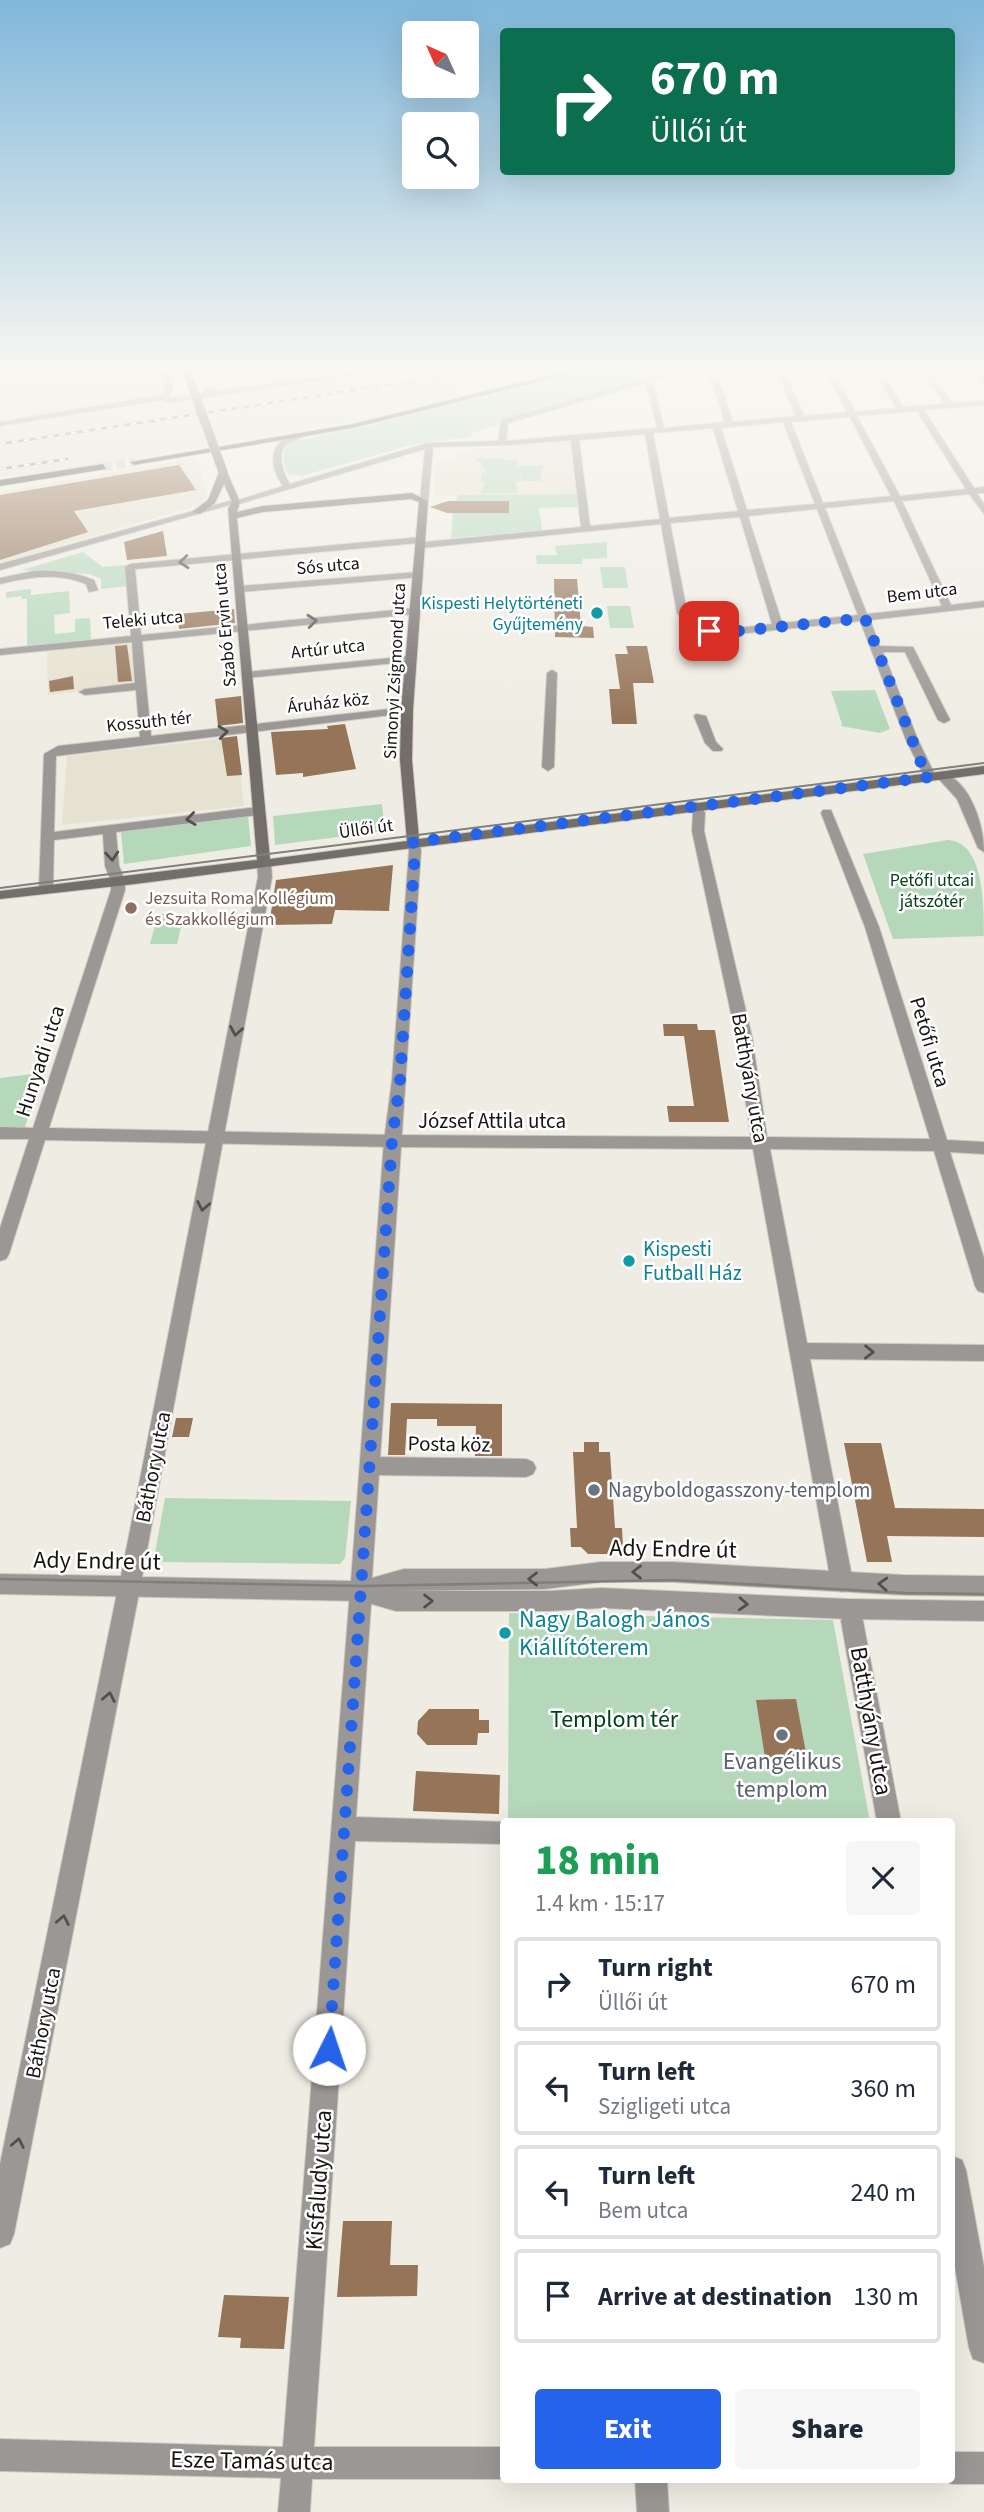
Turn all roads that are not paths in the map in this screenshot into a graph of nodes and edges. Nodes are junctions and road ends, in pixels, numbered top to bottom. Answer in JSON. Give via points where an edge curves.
{"nodes":[{"id":1,"x":217,"y":489,"type":"edge"},
{"id":2,"x":229,"y":489,"type":"edge"},
{"id":3,"x":243,"y":489,"type":"edge"},
{"id":4,"x":267,"y":489,"type":"edge"},
{"id":5,"x":280,"y":489,"type":"edge"},
{"id":6,"x":425,"y":489,"type":"edge"},
{"id":7,"x":581,"y":489,"type":"edge"},
{"id":8,"x":658,"y":489,"type":"edge"},
{"id":9,"x":736,"y":489,"type":"edge"},
{"id":10,"x":813,"y":489,"type":"edge"},
{"id":11,"x":892,"y":489,"type":"edge"},
{"id":12,"x":971,"y":489,"type":"edge"},
{"id":13,"x":984,"y":491,"type":"edge"},
{"id":14,"x":973,"y":492,"type":"junction"},
{"id":15,"x":897,"y":499,"type":"junction"},
{"id":16,"x":424,"y":501,"type":"junction"},
{"id":17,"x":236,"y":502,"type":"junction"},
{"id":18,"x":820,"y":506,"type":"junction"},
{"id":19,"x":263,"y":509,"type":"junction"},
{"id":20,"x":984,"y":511,"type":"edge"},
{"id":21,"x":197,"y":512,"type":"junction"},
{"id":22,"x":744,"y":514,"type":"junction"},
{"id":23,"x":233,"y":515,"type":"junction"},
{"id":24,"x":665,"y":526,"type":"junction"},
{"id":25,"x":586,"y":529,"type":"junction"},
{"id":26,"x":421,"y":542,"type":"junction"},
{"id":27,"x":237,"y":557,"type":"junction"},
{"id":28,"x":0,"y":567,"type":"edge"},
{"id":29,"x":418,"y":575,"type":"junction"},
{"id":30,"x":0,"y":581,"type":"edge"},
{"id":31,"x":240,"y":589,"type":"junction"},
{"id":32,"x":93,"y":590,"type":"dead end"},
{"id":33,"x":0,"y":592,"type":"edge"},
{"id":34,"x":984,"y":604,"type":"edge"},
{"id":35,"x":948,"y":608,"type":"junction"},
{"id":36,"x":415,"y":611,"type":"junction"},
{"id":37,"x":865,"y":618,"type":"junction"},
{"id":38,"x":778,"y":626,"type":"junction"},
{"id":39,"x":244,"y":628,"type":"junction"},
{"id":40,"x":136,"y":638,"type":"junction"},
{"id":41,"x":878,"y":649,"type":"junction"},
{"id":42,"x":0,"y":652,"type":"edge"},
{"id":43,"x":411,"y":659,"type":"junction"},
{"id":44,"x":552,"y":673,"type":"dead end"},
{"id":45,"x":247,"y":675,"type":"junction"},
{"id":46,"x":140,"y":686,"type":"junction"},
{"id":47,"x":85,"y":692,"type":"dead end"},
{"id":48,"x":407,"y":710,"type":"junction"},
{"id":49,"x":700,"y":716,"type":"dead end"},
{"id":50,"x":944,"y":720,"type":"dead end"},
{"id":51,"x":252,"y":729,"type":"junction"},
{"id":52,"x":146,"y":740,"type":"junction"},
{"id":53,"x":717,"y":749,"type":"dead end"},
{"id":54,"x":548,"y":767,"type":"dead end"},
{"id":55,"x":984,"y":770,"type":"edge"},
{"id":56,"x":936,"y":776,"type":"junction"},
{"id":57,"x":695,"y":806,"type":"junction"},
{"id":58,"x":259,"y":811,"type":"junction"},
{"id":59,"x":827,"y":813,"type":"dead end"},
{"id":60,"x":110,"y":830,"type":"junction"},
{"id":61,"x":48,"y":837,"type":"junction"},
{"id":62,"x":413,"y":842,"type":"junction"},
{"id":63,"x":984,"y":848,"type":"edge"},
{"id":64,"x":264,"y":863,"type":"junction"},
{"id":65,"x":118,"y":881,"type":"junction"},
{"id":66,"x":45,"y":882,"type":"junction"},
{"id":67,"x":0,"y":895,"type":"edge"},
{"id":68,"x":0,"y":1133,"type":"edge"},
{"id":69,"x":41,"y":1133,"type":"junction"},
{"id":70,"x":216,"y":1139,"type":"junction"},
{"id":71,"x":392,"y":1141,"type":"junction"},
{"id":72,"x":761,"y":1143,"type":"junction"},
{"id":73,"x":940,"y":1147,"type":"junction"},
{"id":74,"x":984,"y":1148,"type":"edge"},
{"id":75,"x":0,"y":1254,"type":"edge"},
{"id":76,"x":984,"y":1286,"type":"edge"},
{"id":77,"x":801,"y":1351,"type":"junction"},
{"id":78,"x":984,"y":1353,"type":"edge"},
{"id":79,"x":370,"y":1466,"type":"junction"},
{"id":80,"x":526,"y":1468,"type":"dead end"},
{"id":81,"x":842,"y":1582,"type":"junction"},
{"id":82,"x":0,"y":1584,"type":"edge"},
{"id":83,"x":984,"y":1586,"type":"edge"},
{"id":84,"x":129,"y":1588,"type":"junction"},
{"id":85,"x":361,"y":1591,"type":"junction"},
{"id":86,"x":984,"y":1611,"type":"edge"},
{"id":87,"x":852,"y":1621,"type":"dead end"},
{"id":88,"x":888,"y":1818,"type":"edge"},
{"id":89,"x":345,"y":1829,"type":"junction"},
{"id":90,"x":500,"y":1832,"type":"edge"},
{"id":91,"x":955,"y":2187,"type":"edge"},
{"id":92,"x":0,"y":2234,"type":"edge"},
{"id":93,"x":984,"y":2348,"type":"edge"},
{"id":94,"x":0,"y":2455,"type":"edge"},
{"id":95,"x":298,"y":2463,"type":"junction"},
{"id":96,"x":500,"y":2463,"type":"edge"},
{"id":97,"x":955,"y":2468,"type":"edge"},
{"id":98,"x":984,"y":2468,"type":"edge"},
{"id":99,"x":651,"y":2483,"type":"edge"},
{"id":100,"x":294,"y":2512,"type":"edge"},
{"id":101,"x":653,"y":2512,"type":"edge"}],
"edges":[{"from":1,"to":21,"type":"main road","via":[[212,501]]},
{"from":2,"to":17,"type":"main road"},
{"from":3,"to":4,"type":"street"},
{"from":5,"to":17,"type":"street"},
{"from":6,"to":16,"type":"street","name":"Simonyi Zsigmond utca"},
{"from":7,"to":25,"type":"street"},
{"from":8,"to":24,"type":"street"},
{"from":9,"to":22,"type":"street"},
{"from":10,"to":18,"type":"street"},
{"from":11,"to":15,"type":"street"},
{"from":12,"to":14,"type":"street"},
{"from":13,"to":14,"type":"street"},
{"from":14,"to":15,"type":"street"},
{"from":14,"to":20,"type":"street"},
{"from":15,"to":18,"type":"street"},
{"from":15,"to":35,"type":"street"},
{"from":16,"to":19,"type":"main road","via":[[412,496]]},
{"from":16,"to":26,"type":"main road","name":"Simonyi Zsigmond utca"},
{"from":17,"to":19,"type":"main road"},
{"from":17,"to":21,"type":"street"},
{"from":17,"to":23,"type":"main road","name":"Szabó Ervin utca"},
{"from":18,"to":22,"type":"street"},
{"from":18,"to":37,"type":"street"},
{"from":19,"to":23,"type":"main road"},
{"from":21,"to":23,"type":"main road"},
{"from":21,"to":28,"type":"street"},
{"from":22,"to":24,"type":"street"},
{"from":22,"to":38,"type":"street"},
{"from":23,"to":27,"type":"main road","name":"Szabó Ervin utca"},
{"from":24,"to":25,"type":"street","via":[[646,523]]},
{"from":24,"to":38,"type":"street","name":"Bem utca","via":[[682,613],[698,628],[722,632]]},
{"from":25,"to":26,"type":"street"},
{"from":26,"to":27,"type":"street"},
{"from":26,"to":29,"type":"main road","name":"Simonyi Zsigmond utca"},
{"from":27,"to":31,"type":"main road","name":"Szabó Ervin utca"},
{"from":27,"to":40,"type":"street","one_way":true,"via":[[130,568]]},
{"from":29,"to":31,"type":"street","name":"Sós utca"},
{"from":29,"to":36,"type":"main road","name":"Simonyi Zsigmond utca"},
{"from":30,"to":32,"type":"street","via":[[41,573],[83,579],[91,582]]},
{"from":30,"to":33,"type":"street"},
{"from":31,"to":39,"type":"main road","name":"Szabó Ervin utca"},
{"from":34,"to":35,"type":"street","name":"Bem utca"},
{"from":35,"to":37,"type":"street","name":"Bem utca"},
{"from":39,"to":36,"type":"street","name":"Teleki utca","one_way":true},
{"from":36,"to":43,"type":"main road","name":"Simonyi Zsigmond utca"},
{"from":37,"to":38,"type":"street","name":"Bem utca"},
{"from":37,"to":41,"type":"street"},
{"from":39,"to":40,"type":"street","name":"Teleki utca"},
{"from":39,"to":45,"type":"main road","name":"Szabó Ervin utca"},
{"from":40,"to":42,"type":"street","name":"Teleki utca","via":[[96,636]]},
{"from":40,"to":46,"type":"street"},
{"from":41,"to":50,"type":"street","via":[[909,649]]},
{"from":41,"to":56,"type":"street","via":[[923,768]]},
{"from":43,"to":45,"type":"street","name":"Artúr utca"},
{"from":43,"to":48,"type":"main road","name":"Simonyi Zsigmond utca"},
{"from":44,"to":54,"type":"street"},
{"from":45,"to":51,"type":"main road","name":"Szabó Ervin utca"},
{"from":46,"to":47,"type":"street"},
{"from":46,"to":52,"type":"street"},
{"from":48,"to":51,"type":"street","name":"Áruház köz"},
{"from":48,"to":62,"type":"main road","name":"Simonyi Zsigmond utca"},
{"from":49,"to":53,"type":"street"},
{"from":52,"to":51,"type":"street","name":"Kossuth tér","one_way":true},
{"from":51,"to":58,"type":"main road"},
{"from":52,"to":61,"type":"street","name":"Kossuth tér","via":[[50,754]]},
{"from":55,"to":56,"type":"main road","name":"Üllői út"},
{"from":56,"to":57,"type":"main road","name":"Üllői út"},
{"from":56,"to":63,"type":"street","via":[[951,781],[961,795]]},
{"from":57,"to":62,"type":"main road","name":"Üllői út"},
{"from":57,"to":72,"type":"street","name":"Batthyány utca","via":[[734,983]]},
{"from":58,"to":60,"type":"street","one_way":true},
{"from":58,"to":64,"type":"main road"},
{"from":59,"to":73,"type":"street","name":"Petőfi utca","via":[[872,927]]},
{"from":60,"to":61,"type":"street"},
{"from":60,"to":65,"type":"street","one_way":true,"via":[[112,866]]},
{"from":61,"to":66,"type":"street","name":"Kossuth tér"},
{"from":62,"to":64,"type":"main road","name":"Üllői út"},
{"from":62,"to":71,"type":"street","name":"Kisfaludy utca","via":[[401,1069]]},
{"from":64,"to":65,"type":"main road","name":"Üllői út"},
{"from":64,"to":70,"type":"street","name":"Báthory utca","one_way":true},
{"from":65,"to":66,"type":"main road","name":"Üllői út"},
{"from":65,"to":69,"type":"street","name":"Hunyadi utca"},
{"from":66,"to":67,"type":"main road","name":"Üllői út"},
{"from":68,"to":69,"type":"street","name":"József Attila utca"},
{"from":69,"to":70,"type":"street","name":"József Attila utca"},
{"from":69,"to":75,"type":"street","name":"Hunyadi utca"},
{"from":70,"to":71,"type":"street","name":"József Attila utca"},
{"from":70,"to":84,"type":"street","name":"Báthory utca","one_way":true},
{"from":71,"to":72,"type":"street","name":"József Attila utca"},
{"from":71,"to":79,"type":"street","name":"Kisfaludy utca"},
{"from":72,"to":73,"type":"street","name":"József Attila utca"},
{"from":72,"to":77,"type":"street","name":"Batthyány utca"},
{"from":73,"to":74,"type":"street","name":"József Attila utca"},
{"from":73,"to":76,"type":"street","name":"Petőfi utca"},
{"from":77,"to":78,"type":"street","one_way":true},
{"from":77,"to":81,"type":"street","name":"Batthyány utca"},
{"from":79,"to":80,"type":"street","name":"Posta köz"},
{"from":79,"to":85,"type":"street","name":"Kisfaludy utca"},
{"from":83,"to":81,"type":"street","name":"Ady Endre út","one_way":true},
{"from":81,"to":85,"type":"street","name":"Ady Endre út","one_way":true,"via":[[601,1572],[545,1579],[404,1579]]},
{"from":82,"to":84,"type":"street","name":"Ady Endre út"},
{"from":84,"to":85,"type":"street","name":"Ady Endre út"},
{"from":92,"to":84,"type":"street","name":"Báthory utca","one_way":true},
{"from":85,"to":86,"type":"street","name":"Ady Endre út","one_way":true,"via":[[396,1601],[601,1598]]},
{"from":85,"to":89,"type":"street","name":"Kisfaludy utca"},
{"from":87,"to":88,"type":"street","name":"Batthyány utca"},
{"from":89,"to":90,"type":"street"},
{"from":89,"to":95,"type":"street","name":"Kisfaludy utca"},
{"from":91,"to":93,"type":"street"},
{"from":94,"to":95,"type":"street","name":"Esze Tamás utca"},
{"from":95,"to":96,"type":"street","name":"Esze Tamás utca"},
{"from":95,"to":100,"type":"street","name":"Kisfaludy utca"},
{"from":97,"to":98,"type":"street"},
{"from":99,"to":101,"type":"street"}]}
